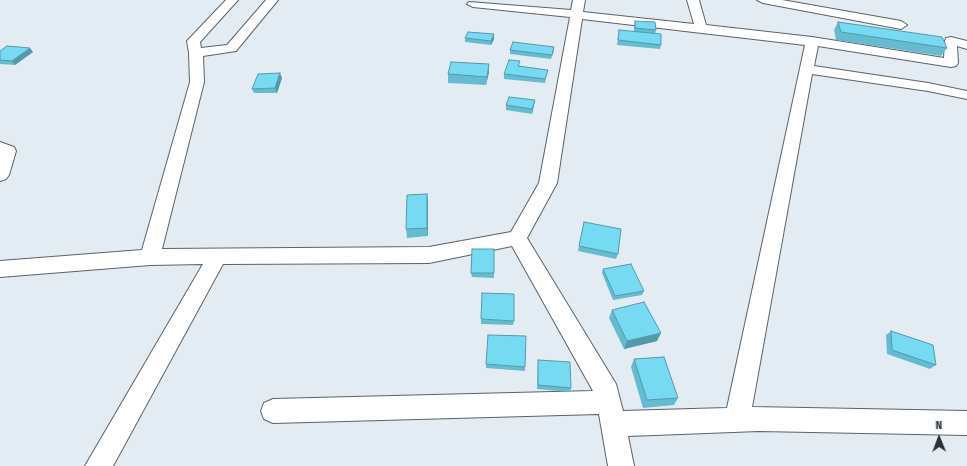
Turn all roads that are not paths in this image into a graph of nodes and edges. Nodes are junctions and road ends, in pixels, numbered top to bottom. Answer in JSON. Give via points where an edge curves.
{"nodes":[{"id":1,"x":232,"y":0,"type":"edge"},
{"id":2,"x":272,"y":0,"type":"edge"},
{"id":3,"x":693,"y":0,"type":"edge"},
{"id":4,"x":763,"y":0,"type":"edge"},
{"id":5,"x":473,"y":4,"type":"dead end"},
{"id":6,"x":578,"y":7,"type":"edge"},
{"id":7,"x":901,"y":25,"type":"dead end"},
{"id":8,"x":701,"y":28,"type":"junction"},
{"id":9,"x":812,"y":42,"type":"junction"},
{"id":10,"x":967,"y":45,"type":"edge"},
{"id":11,"x":196,"y":52,"type":"junction"},
{"id":12,"x":806,"y":69,"type":"junction"},
{"id":13,"x":967,"y":95,"type":"edge"},
{"id":14,"x":0,"y":146,"type":"edge"},
{"id":15,"x":0,"y":174,"type":"edge"},
{"id":16,"x":517,"y":238,"type":"junction"},
{"id":17,"x":218,"y":256,"type":"junction"},
{"id":18,"x":150,"y":257,"type":"junction"},
{"id":19,"x":0,"y":269,"type":"edge"},
{"id":20,"x":273,"y":411,"type":"dead end"},
{"id":21,"x":611,"y":413,"type":"junction"},
{"id":22,"x":737,"y":419,"type":"junction"},
{"id":23,"x":967,"y":423,"type":"edge"},
{"id":24,"x":98,"y":466,"type":"edge"},
{"id":25,"x":621,"y":466,"type":"edge"}],
"edges":[{"from":1,"to":11,"type":"street","via":[[193,41]]},
{"from":2,"to":11,"type":"street","via":[[231,48]]},
{"from":3,"to":8,"type":"street"},
{"from":4,"to":7,"type":"street"},
{"from":5,"to":6,"type":"street"},
{"from":6,"to":8,"type":"street"},
{"from":6,"to":16,"type":"street","via":[[548,183]]},
{"from":8,"to":9,"type":"street"},
{"from":9,"to":10,"type":"street","via":[[951,63],[951,41]]},
{"from":9,"to":12,"type":"street"},
{"from":11,"to":18,"type":"street","via":[[197,82]]},
{"from":12,"to":13,"type":"street"},
{"from":12,"to":22,"type":"street"},
{"from":14,"to":15,"type":"street","via":[[8,151]]},
{"from":16,"to":17,"type":"street","via":[[429,255]]},
{"from":16,"to":21,"type":"street","via":[[607,392]]},
{"from":17,"to":18,"type":"street"},
{"from":17,"to":24,"type":"street"},
{"from":18,"to":19,"type":"street"},
{"from":20,"to":21,"type":"street"},
{"from":21,"to":22,"type":"street"},
{"from":21,"to":25,"type":"street"},
{"from":22,"to":23,"type":"street"}]}
